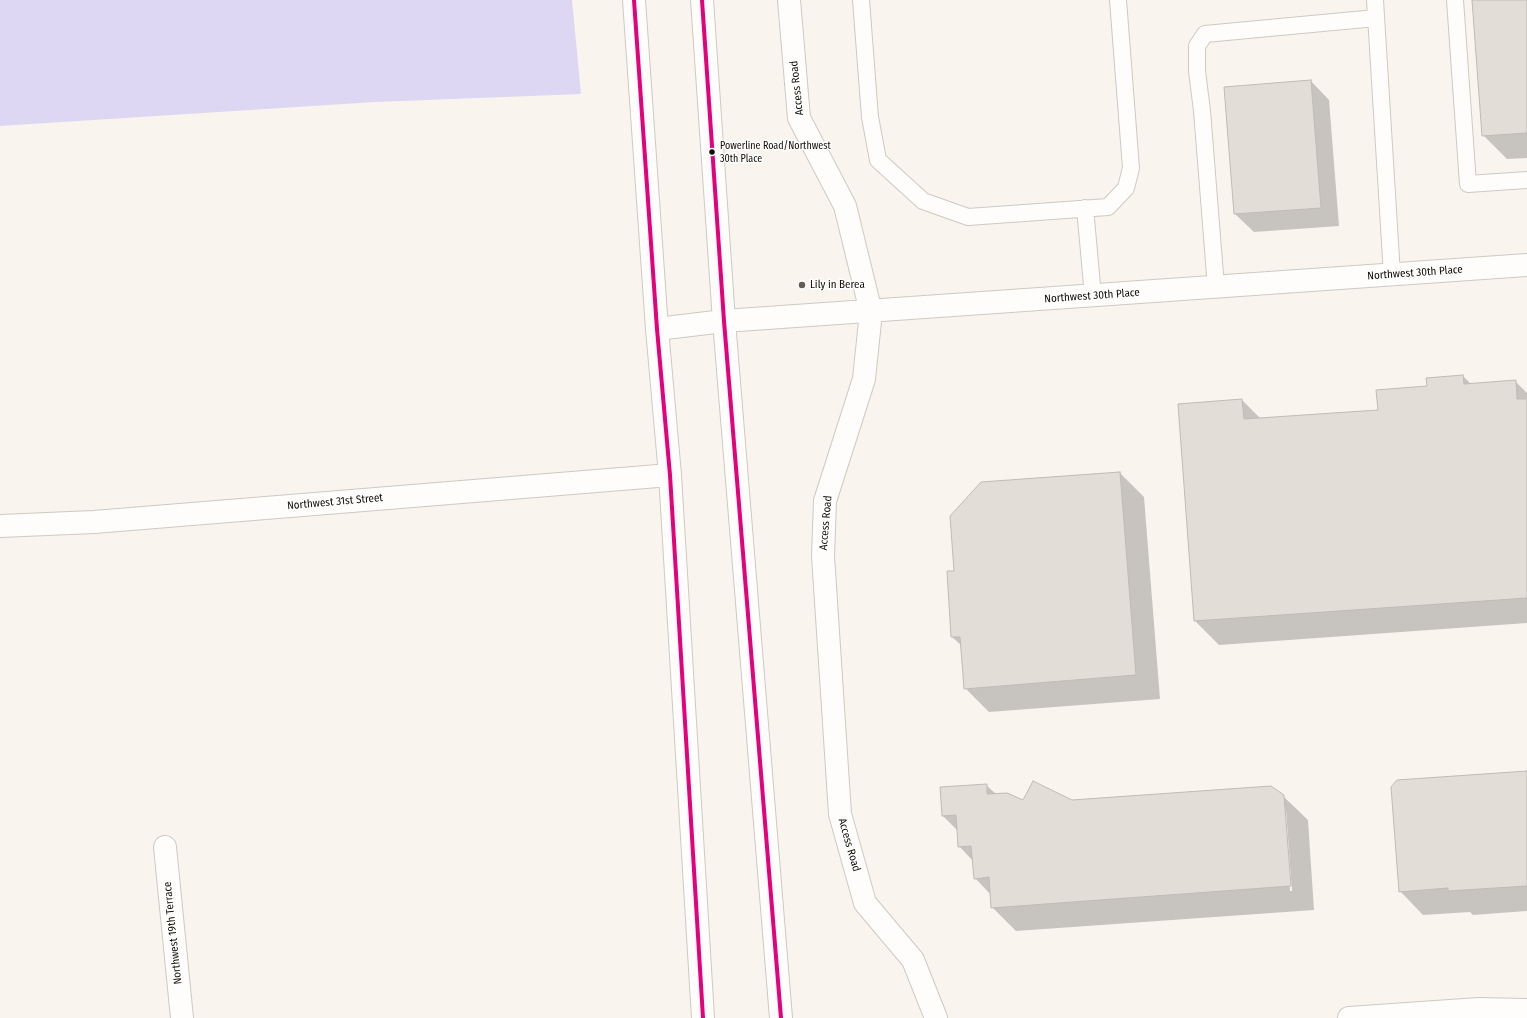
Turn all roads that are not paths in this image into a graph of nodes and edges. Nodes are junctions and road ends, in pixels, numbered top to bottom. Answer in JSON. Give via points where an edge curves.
{"nodes":[{"id":1,"x":634,"y":0,"type":"edge"},
{"id":2,"x":702,"y":0,"type":"edge"},
{"id":3,"x":789,"y":0,"type":"edge"},
{"id":4,"x":861,"y":0,"type":"edge"},
{"id":5,"x":1118,"y":0,"type":"edge"},
{"id":6,"x":1375,"y":0,"type":"edge"},
{"id":7,"x":1455,"y":0,"type":"edge"},
{"id":8,"x":1376,"y":18,"type":"junction"},
{"id":9,"x":1527,"y":180,"type":"edge"},
{"id":10,"x":1085,"y":208,"type":"junction"},
{"id":11,"x":1527,"y":265,"type":"edge"},
{"id":12,"x":1392,"y":275,"type":"junction"},
{"id":13,"x":1216,"y":288,"type":"junction"},
{"id":14,"x":1093,"y":296,"type":"junction"},
{"id":15,"x":871,"y":312,"type":"junction"},
{"id":16,"x":724,"y":321,"type":"junction"},
{"id":17,"x":657,"y":329,"type":"junction"},
{"id":18,"x":670,"y":475,"type":"junction"},
{"id":19,"x":0,"y":526,"type":"edge"},
{"id":20,"x":165,"y":847,"type":"dead end"},
{"id":21,"x":1527,"y":1010,"type":"edge"},
{"id":22,"x":182,"y":1018,"type":"edge"},
{"id":23,"x":703,"y":1018,"type":"edge"},
{"id":24,"x":781,"y":1018,"type":"edge"},
{"id":25,"x":936,"y":1018,"type":"edge"},
{"id":26,"x":1349,"y":1018,"type":"edge"}],
"edges":[{"from":1,"to":17,"type":"street"},
{"from":2,"to":16,"type":"street"},
{"from":3,"to":15,"type":"street","name":"Access Road","via":[[799,118],[845,206]]},
{"from":4,"to":10,"type":"lane","via":[[870,117],[878,160],[923,201],[968,217]]},
{"from":5,"to":10,"type":"lane","via":[[1131,168],[1126,188],[1108,207]]},
{"from":6,"to":8,"type":"lane"},
{"from":7,"to":9,"type":"lane","via":[[1468,184]]},
{"from":8,"to":12,"type":"lane"},
{"from":8,"to":13,"type":"lane","via":[[1205,34],[1197,46]]},
{"from":10,"to":14,"type":"lane"},
{"from":11,"to":12,"type":"street","name":"Northwest 30th Place"},
{"from":12,"to":13,"type":"street","name":"Northwest 30th Place"},
{"from":13,"to":14,"type":"street","name":"Northwest 30th Place"},
{"from":14,"to":15,"type":"street","name":"Northwest 30th Place"},
{"from":15,"to":16,"type":"street","name":"Northwest 30th Place"},
{"from":15,"to":25,"type":"street","name":"Access Road","via":[[864,379],[825,501],[822,556],[840,814],[865,903],[912,960]]},
{"from":16,"to":17,"type":"street","name":"Northwest 30th Place"},
{"from":16,"to":24,"type":"street"},
{"from":17,"to":18,"type":"street"},
{"from":18,"to":19,"type":"street","name":"Northwest 31st Street","via":[[94,522]]},
{"from":18,"to":23,"type":"street"},
{"from":20,"to":22,"type":"street","name":"Northwest 19th Terrace"},
{"from":21,"to":26,"type":"street","via":[[1479,1009]]}]}
